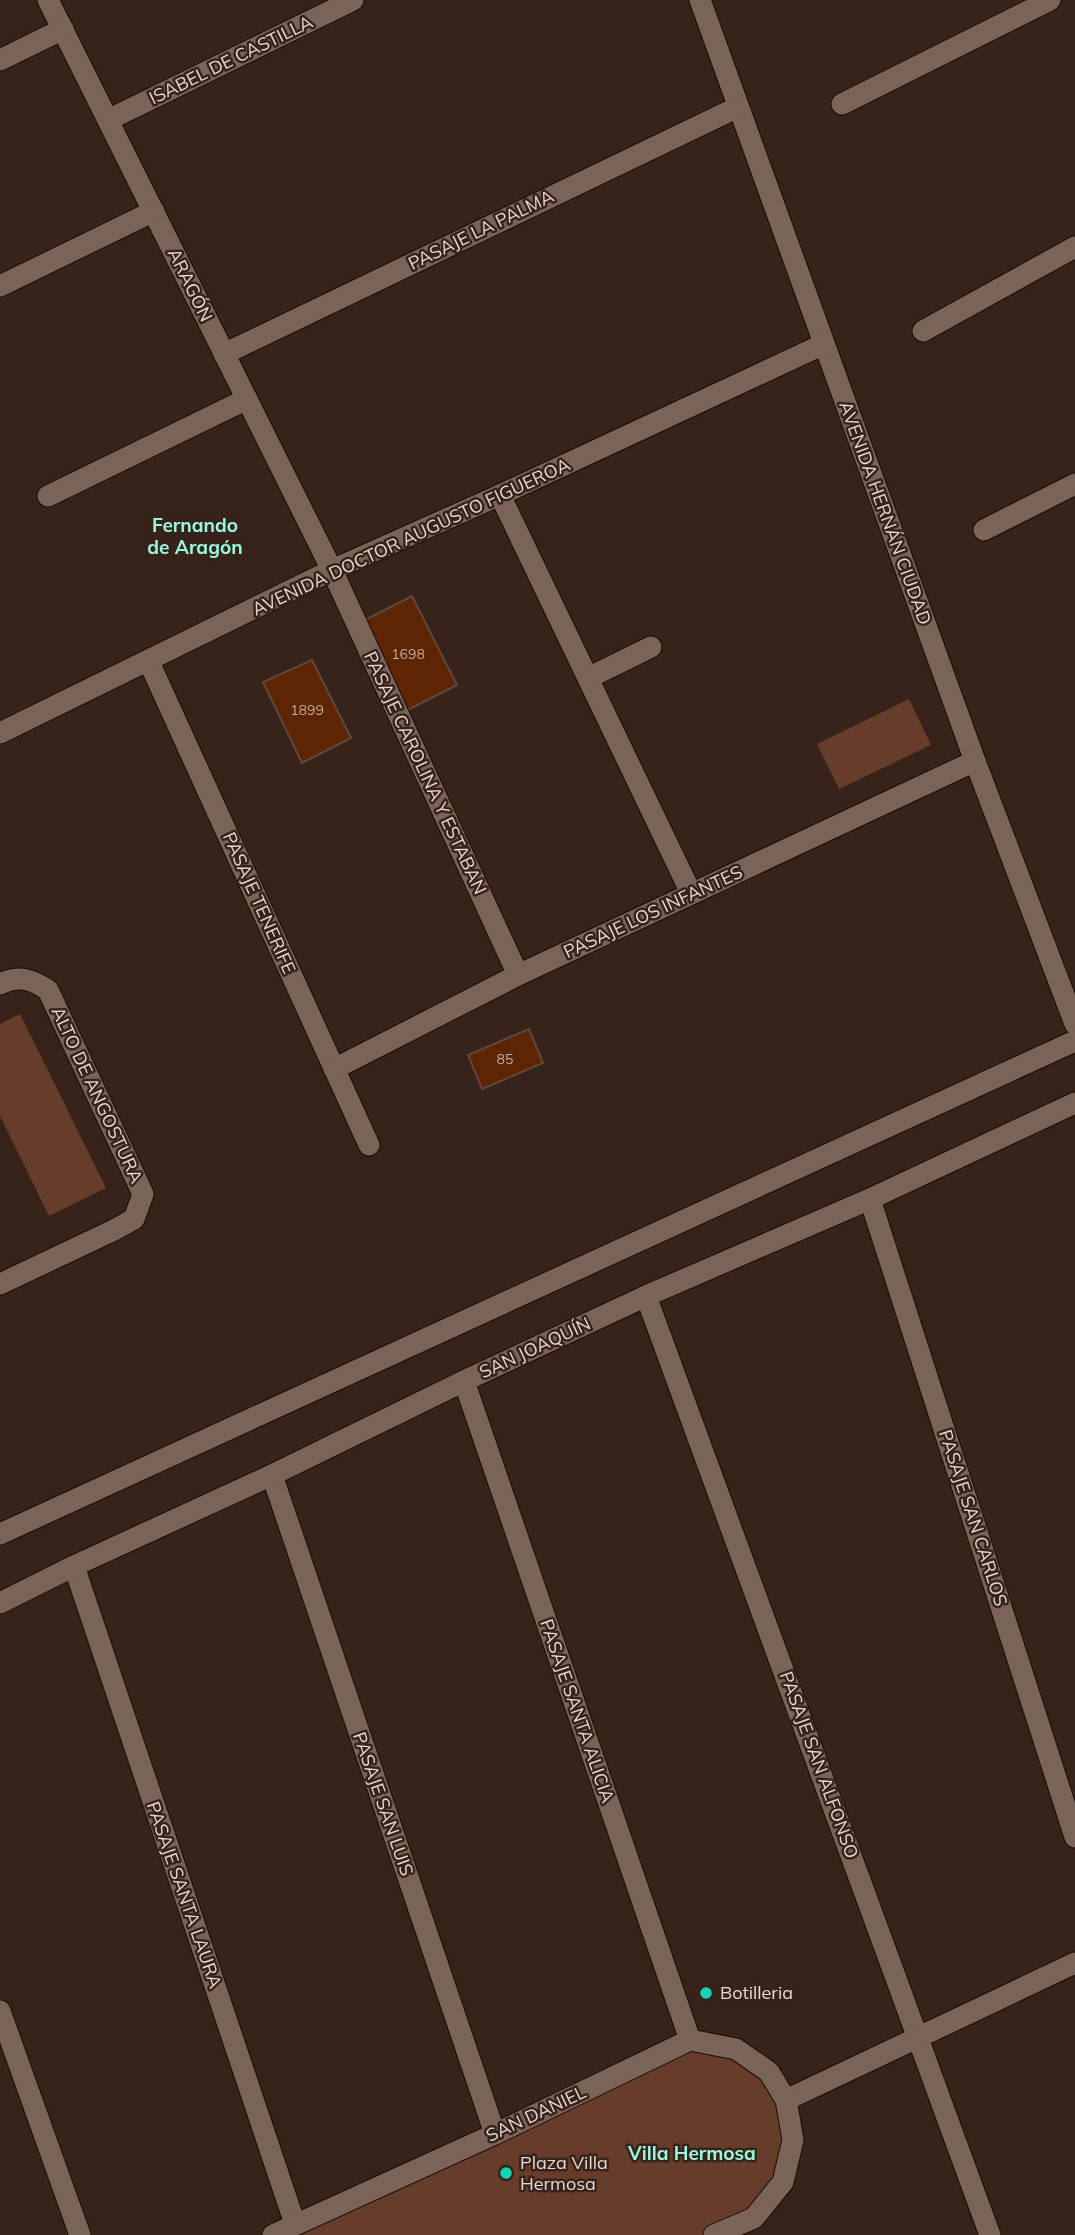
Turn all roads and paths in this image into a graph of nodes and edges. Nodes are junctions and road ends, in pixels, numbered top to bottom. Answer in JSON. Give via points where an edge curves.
{"nodes":[{"id":1,"x":48,"y":0,"type":"edge"},
{"id":2,"x":353,"y":0,"type":"edge"},
{"id":3,"x":699,"y":0,"type":"edge"},
{"id":4,"x":1050,"y":0,"type":"edge"},
{"id":5,"x":63,"y":29,"type":"junction"},
{"id":6,"x":0,"y":60,"type":"edge"},
{"id":7,"x":842,"y":104,"type":"dead end"},
{"id":8,"x":738,"y":107,"type":"junction"},
{"id":9,"x":108,"y":120,"type":"junction"},
{"id":10,"x":154,"y":211,"type":"junction"},
{"id":11,"x":1075,"y":247,"type":"edge"},
{"id":12,"x":0,"y":286,"type":"edge"},
{"id":13,"x":923,"y":331,"type":"dead end"},
{"id":14,"x":824,"y":344,"type":"junction"},
{"id":15,"x":224,"y":354,"type":"junction"},
{"id":16,"x":247,"y":399,"type":"junction"},
{"id":17,"x":1075,"y":484,"type":"edge"},
{"id":18,"x":500,"y":495,"type":"junction"},
{"id":19,"x":48,"y":496,"type":"dead end"},
{"id":20,"x":984,"y":530,"type":"dead end"},
{"id":21,"x":332,"y":570,"type":"junction"},
{"id":22,"x":651,"y":647,"type":"dead end"},
{"id":23,"x":149,"y":662,"type":"junction"},
{"id":24,"x":588,"y":678,"type":"junction"},
{"id":25,"x":0,"y":733,"type":"edge"},
{"id":26,"x":975,"y":761,"type":"junction"},
{"id":27,"x":691,"y":894,"type":"junction"},
{"id":28,"x":518,"y":975,"type":"junction"},
{"id":29,"x":0,"y":984,"type":"edge"},
{"id":30,"x":1075,"y":1024,"type":"edge"},
{"id":31,"x":1075,"y":1041,"type":"edge"},
{"id":32,"x":334,"y":1069,"type":"junction"},
{"id":33,"x":1075,"y":1103,"type":"edge"},
{"id":34,"x":369,"y":1145,"type":"dead end"},
{"id":35,"x":870,"y":1199,"type":"junction"},
{"id":36,"x":0,"y":1284,"type":"edge"},
{"id":37,"x":646,"y":1296,"type":"junction"},
{"id":38,"x":464,"y":1381,"type":"junction"},
{"id":39,"x":272,"y":1475,"type":"junction"},
{"id":40,"x":0,"y":1534,"type":"edge"},
{"id":41,"x":74,"y":1566,"type":"junction"},
{"id":42,"x":0,"y":1603,"type":"edge"},
{"id":43,"x":1075,"y":1837,"type":"edge"},
{"id":44,"x":1075,"y":1963,"type":"edge"},
{"id":45,"x":0,"y":2011,"type":"edge"},
{"id":46,"x":919,"y":2038,"type":"junction"},
{"id":47,"x":690,"y":2040,"type":"junction"},
{"id":48,"x":786,"y":2100,"type":"junction"},
{"id":49,"x":495,"y":2134,"type":"junction"},
{"id":50,"x":295,"y":2224,"type":"junction"},
{"id":51,"x":757,"y":2226,"type":"edge"},
{"id":52,"x":80,"y":2235,"type":"edge"},
{"id":53,"x":273,"y":2235,"type":"edge"},
{"id":54,"x":714,"y":2235,"type":"edge"},
{"id":55,"x":990,"y":2235,"type":"edge"}],
"edges":[{"from":1,"to":5,"type":"street","name":"ARAGÓN"},
{"from":2,"to":9,"type":"street","name":"ISABEL DE CASTILLA"},
{"from":3,"to":8,"type":"street","name":"AVENIDA HERNÁN CIUDAD"},
{"from":4,"to":7,"type":"street"},
{"from":5,"to":6,"type":"street"},
{"from":5,"to":9,"type":"street","name":"ARAGÓN"},
{"from":8,"to":14,"type":"street","name":"AVENIDA HERNÁN CIUDAD"},
{"from":8,"to":15,"type":"street","name":"PASAJE LA PALMA"},
{"from":9,"to":10,"type":"street","name":"ARAGÓN"},
{"from":10,"to":12,"type":"street"},
{"from":10,"to":15,"type":"street","name":"ARAGÓN"},
{"from":11,"to":13,"type":"street"},
{"from":14,"to":18,"type":"street","name":"AVENIDA DOCTOR AUGUSTO FIGUEROA"},
{"from":14,"to":26,"type":"street","name":"AVENIDA HERNÁN CIUDAD"},
{"from":15,"to":16,"type":"street","name":"ARAGÓN"},
{"from":16,"to":19,"type":"street"},
{"from":16,"to":21,"type":"street","name":"ARAGÓN"},
{"from":17,"to":20,"type":"street"},
{"from":18,"to":21,"type":"street","name":"AVENIDA DOCTOR AUGUSTO FIGUEROA"},
{"from":18,"to":24,"type":"street"},
{"from":21,"to":23,"type":"street","name":"AVENIDA DOCTOR AUGUSTO FIGUEROA"},
{"from":21,"to":28,"type":"street","name":"PASAJE CAROLINA Y ESTABAN"},
{"from":22,"to":24,"type":"street"},
{"from":23,"to":25,"type":"street","name":"AVENIDA DOCTOR AUGUSTO FIGUEROA"},
{"from":23,"to":32,"type":"street","name":"PASAJE TENERIFE"},
{"from":24,"to":27,"type":"street"},
{"from":26,"to":27,"type":"street","name":"PASAJE LOS INFANTES"},
{"from":26,"to":30,"type":"street","name":"AVENIDA HERNÁN CIUDAD"},
{"from":27,"to":28,"type":"street","name":"PASAJE LOS INFANTES"},
{"from":28,"to":32,"type":"street","name":"PASAJE LOS INFANTES"},
{"from":29,"to":36,"type":"street","name":"ALTO DE ANGOSTURA","via":[[13,978],[33,980],[48,990],[143,1194],[134,1219]]},
{"from":31,"to":40,"type":"street"},
{"from":32,"to":34,"type":"street","name":"PASAJE TENERIFE"},
{"from":33,"to":35,"type":"street","name":"SAN JOAQUÍN"},
{"from":35,"to":37,"type":"street","name":"SAN JOAQUÍN"},
{"from":35,"to":43,"type":"street","name":"PASAJE SAN CARLOS"},
{"from":37,"to":38,"type":"street","name":"SAN JOAQUÍN"},
{"from":37,"to":46,"type":"street","name":"PASAJE SAN ALFONSO"},
{"from":38,"to":39,"type":"street","name":"SAN JOAQUÍN"},
{"from":38,"to":47,"type":"street","name":"PASAJE SANTA ALICIA"},
{"from":39,"to":41,"type":"street","name":"SAN JOAQUÍN"},
{"from":39,"to":49,"type":"street","name":"PASAJE SAN LUIS"},
{"from":41,"to":42,"type":"street","name":"SAN JOAQUÍN"},
{"from":41,"to":50,"type":"street","name":"PASAJE SANTA LAURA"},
{"from":44,"to":46,"type":"street"},
{"from":45,"to":52,"type":"street"},
{"from":46,"to":48,"type":"street"},
{"from":46,"to":55,"type":"street","name":"PASAJE SAN ALFONSO"},
{"from":47,"to":48,"type":"street","via":[[736,2049],[769,2072]]},
{"from":47,"to":49,"type":"street","name":"SAN DANIEL"},
{"from":48,"to":51,"type":"street","via":[[793,2140],[783,2182]]},
{"from":49,"to":50,"type":"street","name":"SAN DANIEL"},
{"from":50,"to":53,"type":"street","name":"SAN DANIEL"},
{"from":51,"to":54,"type":"street"}]}
